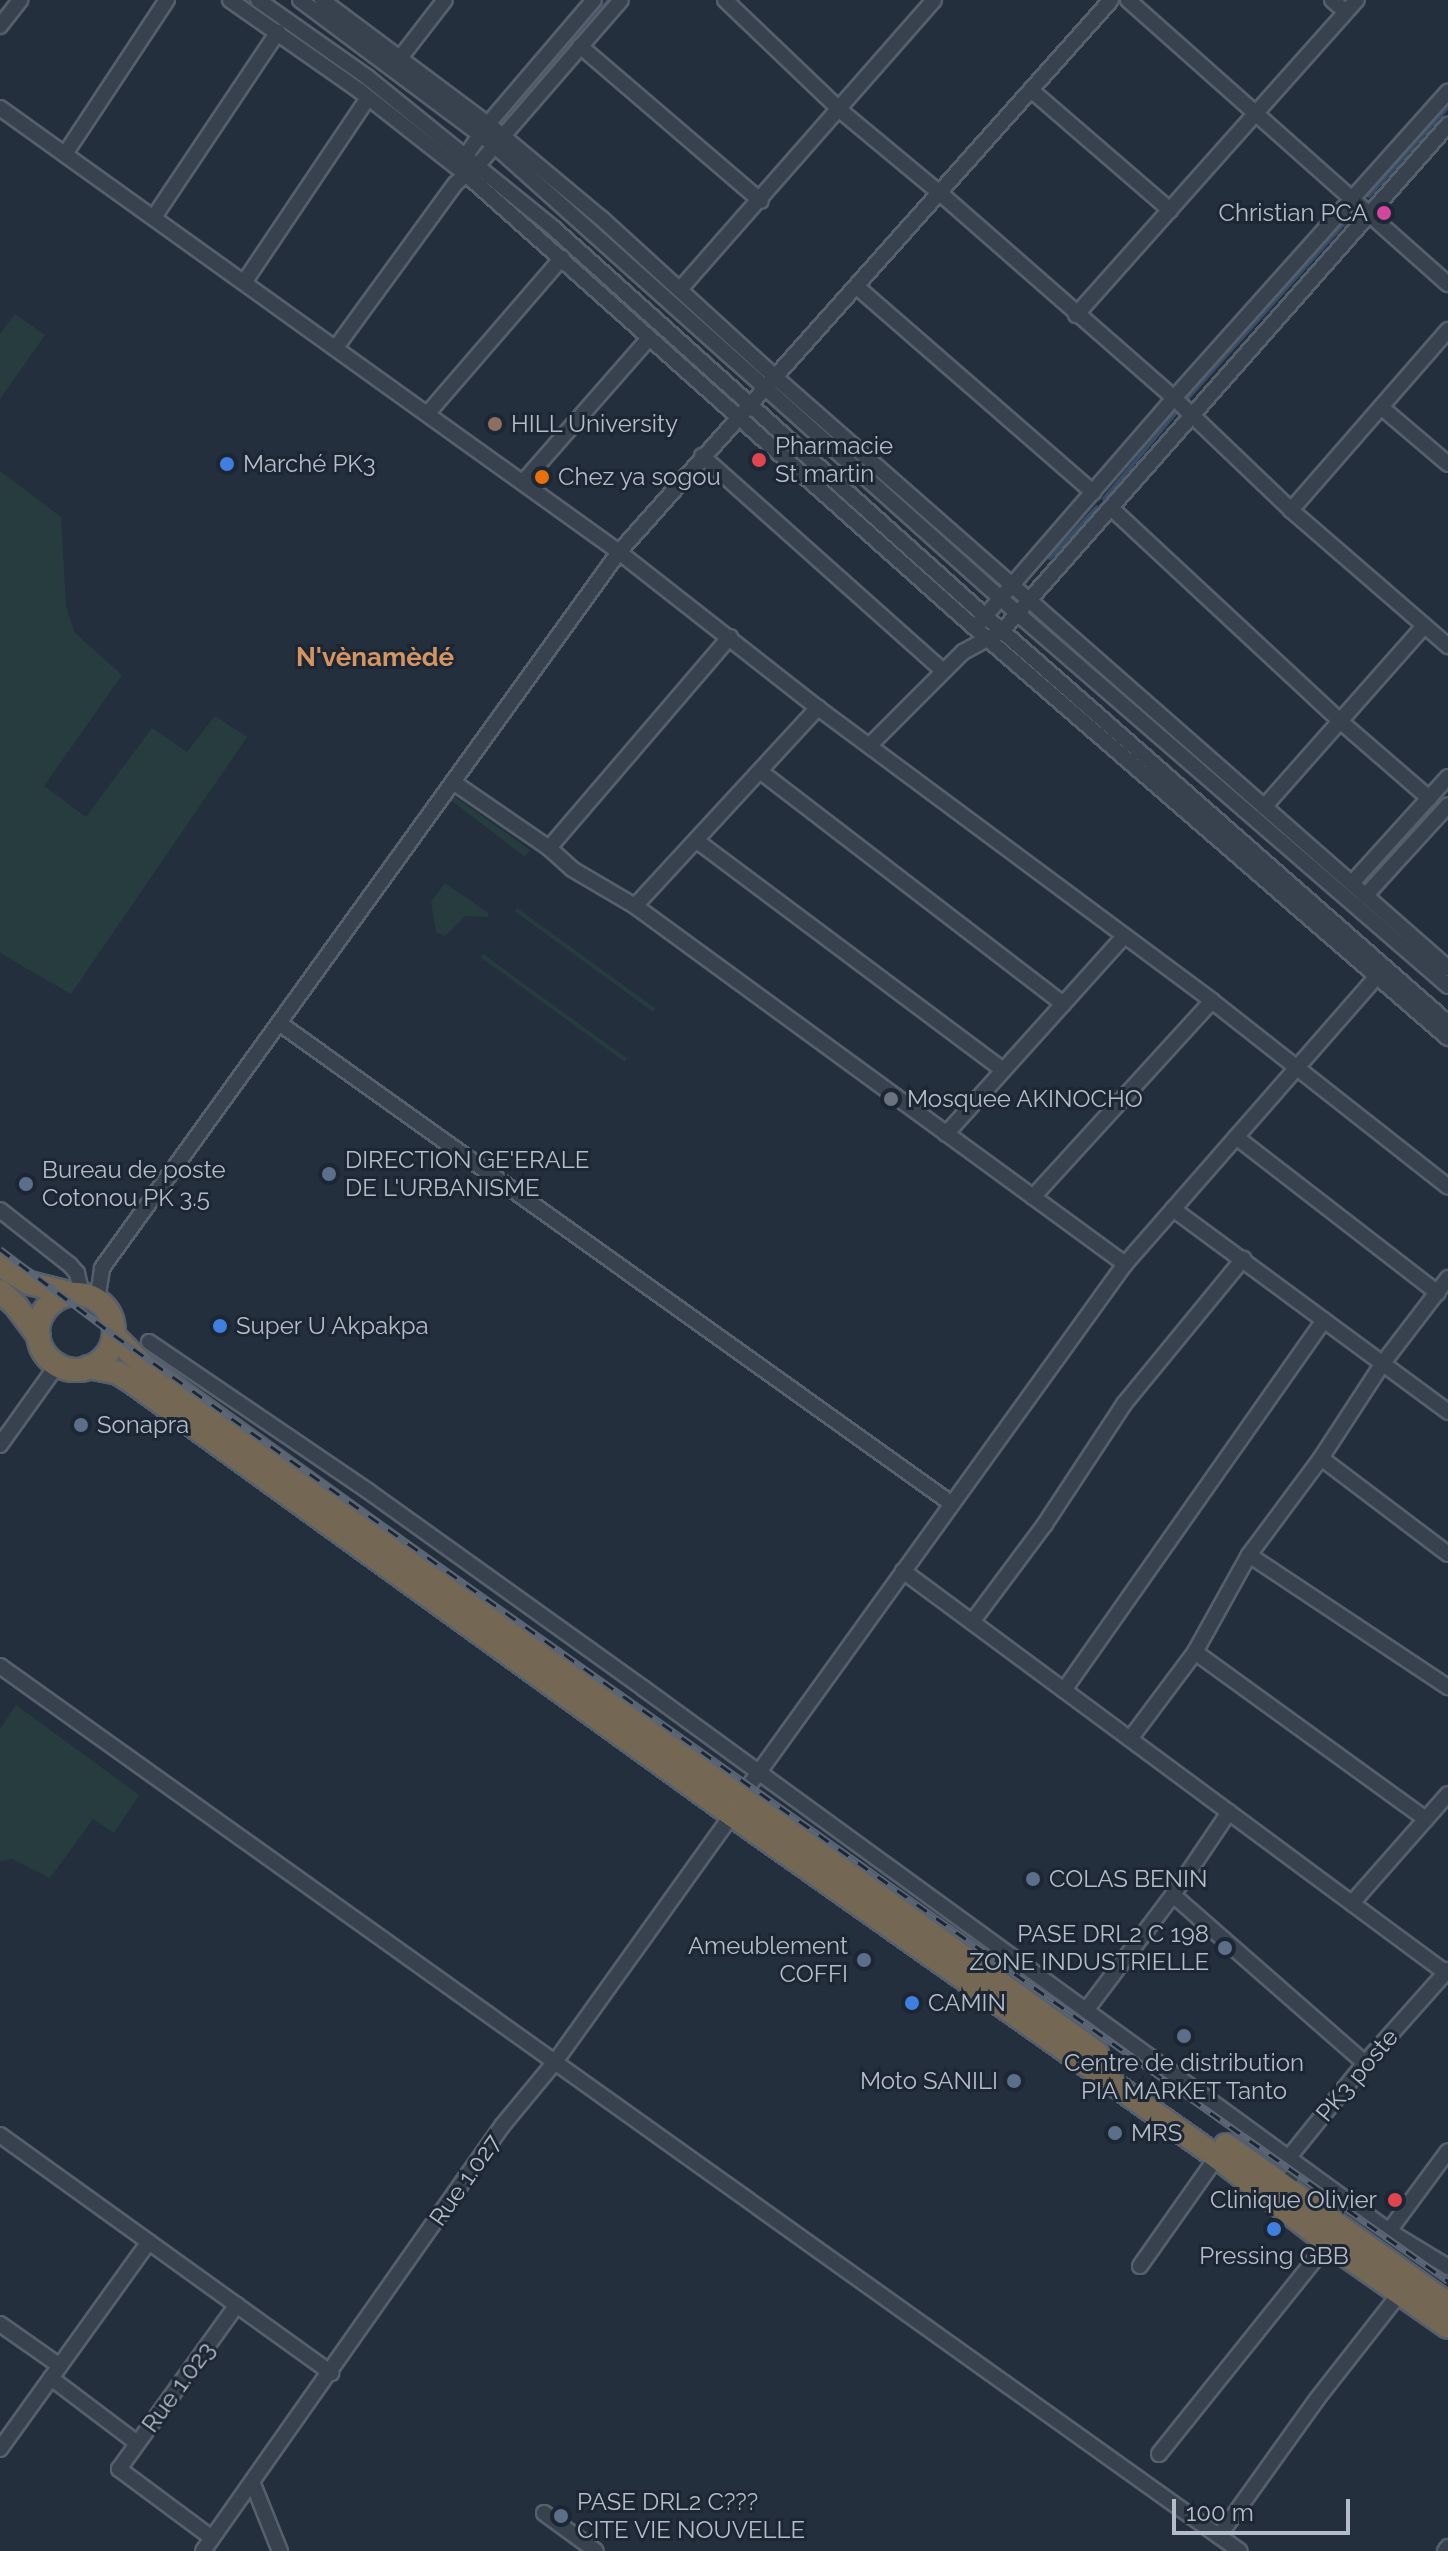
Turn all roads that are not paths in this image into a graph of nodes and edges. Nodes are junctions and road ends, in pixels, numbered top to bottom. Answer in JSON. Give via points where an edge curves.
{"nodes":[{"id":1,"x":20,"y":0,"type":"edge"},
{"id":2,"x":167,"y":0,"type":"edge"},
{"id":3,"x":230,"y":0,"type":"edge"},
{"id":4,"x":258,"y":0,"type":"edge"},
{"id":5,"x":300,"y":0,"type":"edge"},
{"id":6,"x":322,"y":0,"type":"edge"},
{"id":7,"x":445,"y":0,"type":"edge"},
{"id":8,"x":594,"y":0,"type":"edge"},
{"id":9,"x":621,"y":0,"type":"edge"},
{"id":10,"x":725,"y":0,"type":"edge"},
{"id":11,"x":933,"y":0,"type":"edge"},
{"id":12,"x":1111,"y":0,"type":"edge"},
{"id":13,"x":1128,"y":0,"type":"edge"},
{"id":14,"x":1332,"y":0,"type":"edge"},
{"id":15,"x":1357,"y":0,"type":"edge"},
{"id":16,"x":1346,"y":12,"type":"junction"},
{"id":17,"x":0,"y":26,"type":"edge"},
{"id":18,"x":278,"y":32,"type":"junction"},
{"id":19,"x":580,"y":46,"type":"junction"},
{"id":20,"x":400,"y":58,"type":"junction"},
{"id":21,"x":1031,"y":90,"type":"junction"},
{"id":22,"x":1448,"y":92,"type":"edge"},
{"id":23,"x":368,"y":98,"type":"junction"},
{"id":24,"x":0,"y":108,"type":"edge"},
{"id":25,"x":841,"y":111,"type":"junction"},
{"id":26,"x":1258,"y":113,"type":"junction"},
{"id":27,"x":1448,"y":125,"type":"edge"},
{"id":28,"x":484,"y":129,"type":"junction"},
{"id":29,"x":498,"y":140,"type":"junction"},
{"id":30,"x":65,"y":154,"type":"junction"},
{"id":31,"x":466,"y":154,"type":"junction"},
{"id":32,"x":465,"y":173,"type":"junction"},
{"id":33,"x":941,"y":194,"type":"junction"},
{"id":34,"x":1352,"y":197,"type":"junction"},
{"id":35,"x":761,"y":201,"type":"junction"},
{"id":36,"x":1170,"y":210,"type":"junction"},
{"id":37,"x":1370,"y":212,"type":"junction"},
{"id":38,"x":154,"y":217,"type":"junction"},
{"id":39,"x":562,"y":258,"type":"junction"},
{"id":40,"x":245,"y":281,"type":"junction"},
{"id":41,"x":1448,"y":284,"type":"edge"},
{"id":42,"x":857,"y":287,"type":"junction"},
{"id":43,"x":681,"y":288,"type":"junction"},
{"id":44,"x":1076,"y":315,"type":"junction"},
{"id":45,"x":1448,"y":330,"type":"edge"},
{"id":46,"x":649,"y":338,"type":"junction"},
{"id":47,"x":337,"y":346,"type":"junction"},
{"id":48,"x":770,"y":383,"type":"junction"},
{"id":49,"x":1174,"y":398,"type":"junction"},
{"id":50,"x":1381,"y":407,"type":"junction"},
{"id":51,"x":743,"y":411,"type":"junction"},
{"id":52,"x":428,"y":413,"type":"junction"},
{"id":53,"x":1193,"y":416,"type":"junction"},
{"id":54,"x":702,"y":456,"type":"junction"},
{"id":55,"x":1448,"y":464,"type":"edge"},
{"id":56,"x":523,"y":482,"type":"junction"},
{"id":57,"x":1093,"y":492,"type":"junction"},
{"id":58,"x":1111,"y":508,"type":"junction"},
{"id":59,"x":1291,"y":510,"type":"junction"},
{"id":60,"x":619,"y":552,"type":"junction"},
{"id":61,"x":1012,"y":586,"type":"junction"},
{"id":62,"x":1001,"y":598,"type":"junction"},
{"id":63,"x":1029,"y":601,"type":"junction"},
{"id":64,"x":1017,"y":613,"type":"junction"},
{"id":65,"x":980,"y":622,"type":"junction"},
{"id":66,"x":1424,"y":626,"type":"junction"},
{"id":67,"x":996,"y":636,"type":"junction"},
{"id":68,"x":730,"y":637,"type":"junction"},
{"id":69,"x":972,"y":645,"type":"junction"},
{"id":70,"x":1448,"y":646,"type":"edge"},
{"id":71,"x":942,"y":670,"type":"junction"},
{"id":72,"x":818,"y":708,"type":"junction"},
{"id":73,"x":1340,"y":721,"type":"junction"},
{"id":74,"x":870,"y":745,"type":"junction"},
{"id":75,"x":761,"y":772,"type":"junction"},
{"id":76,"x":1448,"y":777,"type":"edge"},
{"id":77,"x":453,"y":782,"type":"junction"},
{"id":78,"x":1429,"y":798,"type":"junction"},
{"id":79,"x":1264,"y":807,"type":"junction"},
{"id":80,"x":1447,"y":809,"type":"edge"},
{"id":81,"x":697,"y":841,"type":"junction"},
{"id":82,"x":549,"y":848,"type":"junction"},
{"id":83,"x":1352,"y":883,"type":"junction"},
{"id":84,"x":1365,"y":896,"type":"junction"},
{"id":85,"x":635,"y":906,"type":"junction"},
{"id":86,"x":1124,"y":936,"type":"junction"},
{"id":87,"x":1448,"y":968,"type":"edge"},
{"id":88,"x":1378,"y":975,"type":"junction"},
{"id":89,"x":1448,"y":986,"type":"edge"},
{"id":90,"x":1212,"y":1001,"type":"junction"},
{"id":91,"x":1063,"y":1004,"type":"junction"},
{"id":92,"x":279,"y":1023,"type":"junction"},
{"id":93,"x":1448,"y":1023,"type":"edge"},
{"id":94,"x":1448,"y":1038,"type":"edge"},
{"id":95,"x":1297,"y":1067,"type":"junction"},
{"id":96,"x":1003,"y":1070,"type":"junction"},
{"id":97,"x":946,"y":1134,"type":"junction"},
{"id":98,"x":1236,"y":1137,"type":"junction"},
{"id":99,"x":1448,"y":1187,"type":"edge"},
{"id":100,"x":1033,"y":1197,"type":"junction"},
{"id":101,"x":1173,"y":1209,"type":"junction"},
{"id":102,"x":0,"y":1210,"type":"edge"},
{"id":103,"x":1243,"y":1259,"type":"junction"},
{"id":104,"x":1125,"y":1264,"type":"junction"},
{"id":105,"x":0,"y":1265,"type":"edge"},
{"id":106,"x":1448,"y":1278,"type":"edge"},
{"id":107,"x":0,"y":1291,"type":"edge"},
{"id":108,"x":1438,"y":1293,"type":"junction"},
{"id":109,"x":85,"y":1296,"type":"junction"},
{"id":110,"x":1324,"y":1320,"type":"junction"},
{"id":111,"x":39,"y":1336,"type":"junction"},
{"id":112,"x":114,"y":1336,"type":"junction"},
{"id":113,"x":149,"y":1342,"type":"dead end"},
{"id":114,"x":1383,"y":1363,"type":"junction"},
{"id":115,"x":58,"y":1364,"type":"junction"},
{"id":116,"x":88,"y":1367,"type":"junction"},
{"id":117,"x":1448,"y":1412,"type":"edge"},
{"id":118,"x":0,"y":1445,"type":"edge"},
{"id":119,"x":1321,"y":1458,"type":"junction"},
{"id":120,"x":952,"y":1504,"type":"junction"},
{"id":121,"x":1448,"y":1554,"type":"edge"},
{"id":122,"x":1249,"y":1555,"type":"junction"},
{"id":123,"x":903,"y":1571,"type":"junction"},
{"id":124,"x":972,"y":1622,"type":"junction"},
{"id":125,"x":1195,"y":1652,"type":"junction"},
{"id":126,"x":0,"y":1666,"type":"edge"},
{"id":127,"x":1448,"y":1687,"type":"edge"},
{"id":128,"x":1064,"y":1690,"type":"junction"},
{"id":129,"x":1130,"y":1739,"type":"junction"},
{"id":130,"x":758,"y":1773,"type":"junction"},
{"id":131,"x":1448,"y":1794,"type":"edge"},
{"id":132,"x":737,"y":1806,"type":"junction"},
{"id":133,"x":1229,"y":1812,"type":"junction"},
{"id":134,"x":1426,"y":1819,"type":"junction"},
{"id":135,"x":1173,"y":1895,"type":"junction"},
{"id":136,"x":1352,"y":1903,"type":"junction"},
{"id":137,"x":1447,"y":1972,"type":"edge"},
{"id":138,"x":1087,"y":2009,"type":"junction"},
{"id":139,"x":555,"y":2062,"type":"junction"},
{"id":140,"x":1365,"y":2063,"type":"junction"},
{"id":141,"x":0,"y":2135,"type":"edge"},
{"id":142,"x":1448,"y":2151,"type":"edge"},
{"id":143,"x":1290,"y":2156,"type":"junction"},
{"id":144,"x":1217,"y":2157,"type":"junction"},
{"id":145,"x":1284,"y":2187,"type":"junction"},
{"id":146,"x":1389,"y":2231,"type":"junction"},
{"id":147,"x":149,"y":2242,"type":"junction"},
{"id":148,"x":1328,"y":2243,"type":"junction"},
{"id":149,"x":1140,"y":2266,"type":"dead end"},
{"id":150,"x":1448,"y":2267,"type":"edge"},
{"id":151,"x":1401,"y":2292,"type":"junction"},
{"id":152,"x":1448,"y":2304,"type":"edge"},
{"id":153,"x":237,"y":2305,"type":"junction"},
{"id":154,"x":0,"y":2324,"type":"edge"},
{"id":155,"x":1448,"y":2327,"type":"edge"},
{"id":156,"x":56,"y":2372,"type":"junction"},
{"id":157,"x":331,"y":2373,"type":"junction"},
{"id":158,"x":137,"y":2443,"type":"junction"},
{"id":159,"x":0,"y":2449,"type":"edge"},
{"id":160,"x":1159,"y":2454,"type":"dead end"},
{"id":161,"x":253,"y":2484,"type":"junction"},
{"id":162,"x":544,"y":2513,"type":"dead end"},
{"id":163,"x":1219,"y":2536,"type":"junction"},
{"id":164,"x":208,"y":2545,"type":"edge"},
{"id":165,"x":280,"y":2551,"type":"edge"},
{"id":166,"x":596,"y":2551,"type":"edge"},
{"id":167,"x":1240,"y":2551,"type":"edge"}],
"edges":[{"from":1,"to":17,"type":"street"},
{"from":2,"to":30,"type":"street"},
{"from":3,"to":18,"type":"street"},
{"from":4,"to":31,"type":"street"},
{"from":5,"to":28,"type":"street"},
{"from":6,"to":20,"type":"street"},
{"from":7,"to":20,"type":"street"},
{"from":8,"to":28,"type":"street"},
{"from":9,"to":19,"type":"street"},
{"from":10,"to":25,"type":"street"},
{"from":11,"to":25,"type":"street"},
{"from":12,"to":21,"type":"street"},
{"from":13,"to":26,"type":"street"},
{"from":14,"to":16,"type":"street"},
{"from":15,"to":16,"type":"street"},
{"from":16,"to":26,"type":"street"},
{"from":18,"to":23,"type":"street"},
{"from":18,"to":38,"type":"street"},
{"from":19,"to":29,"type":"street"},
{"from":19,"to":35,"type":"street"},
{"from":20,"to":28,"type":"street"},
{"from":21,"to":33,"type":"street"},
{"from":21,"to":36,"type":"street"},
{"from":22,"to":34,"type":"street"},
{"from":23,"to":32,"type":"street"},
{"from":23,"to":40,"type":"street"},
{"from":24,"to":30,"type":"street"},
{"from":25,"to":33,"type":"street"},
{"from":25,"to":35,"type":"street"},
{"from":26,"to":34,"type":"street"},
{"from":26,"to":36,"type":"street"},
{"from":27,"to":37,"type":"street"},
{"from":28,"to":29,"type":"street"},
{"from":28,"to":31,"type":"street"},
{"from":29,"to":32,"type":"street"},
{"from":29,"to":43,"type":"street"},
{"from":29,"to":48,"type":"street"},
{"from":30,"to":38,"type":"street"},
{"from":31,"to":32,"type":"street"},
{"from":32,"to":39,"type":"street"},
{"from":32,"to":47,"type":"street"},
{"from":32,"to":51,"type":"street"},
{"from":33,"to":42,"type":"street"},
{"from":33,"to":44,"type":"street"},
{"from":34,"to":37,"type":"street"},
{"from":34,"to":49,"type":"street"},
{"from":35,"to":43,"type":"street"},
{"from":36,"to":44,"type":"street"},
{"from":37,"to":41,"type":"street"},
{"from":37,"to":53,"type":"street"},
{"from":38,"to":40,"type":"street"},
{"from":39,"to":46,"type":"street"},
{"from":39,"to":52,"type":"street"},
{"from":40,"to":47,"type":"street"},
{"from":42,"to":48,"type":"street"},
{"from":42,"to":57,"type":"street"},
{"from":43,"to":48,"type":"street"},
{"from":44,"to":49,"type":"street"},
{"from":45,"to":50,"type":"street"},
{"from":46,"to":51,"type":"street"},
{"from":46,"to":56,"type":"street"},
{"from":47,"to":52,"type":"street"},
{"from":48,"to":51,"type":"street"},
{"from":48,"to":61,"type":"street"},
{"from":48,"to":62,"type":"street"},
{"from":49,"to":53,"type":"street"},
{"from":49,"to":57,"type":"street"},
{"from":50,"to":55,"type":"street"},
{"from":50,"to":59,"type":"street"},
{"from":51,"to":54,"type":"street"},
{"from":51,"to":65,"type":"street"},
{"from":52,"to":56,"type":"street"},
{"from":53,"to":58,"type":"street"},
{"from":53,"to":59,"type":"street"},
{"from":54,"to":60,"type":"street"},
{"from":54,"to":71,"type":"street"},
{"from":56,"to":60,"type":"street"},
{"from":57,"to":61,"type":"street"},
{"from":58,"to":63,"type":"street"},
{"from":58,"to":73,"type":"street"},
{"from":59,"to":66,"type":"street"},
{"from":60,"to":68,"type":"street"},
{"from":60,"to":77,"type":"street"},
{"from":61,"to":62,"type":"street"},
{"from":61,"to":63,"type":"street"},
{"from":62,"to":64,"type":"street"},
{"from":62,"to":65,"type":"street"},
{"from":63,"to":64,"type":"street"},
{"from":63,"to":79,"type":"street"},
{"from":64,"to":67,"type":"street"},
{"from":64,"to":89,"type":"street"},
{"from":65,"to":67,"type":"street"},
{"from":65,"to":69,"type":"street"},
{"from":66,"to":70,"type":"street"},
{"from":66,"to":73,"type":"street"},
{"from":67,"to":69,"type":"street"},
{"from":67,"to":88,"type":"street"},
{"from":67,"to":93,"type":"street"},
{"from":68,"to":72,"type":"street"},
{"from":68,"to":82,"type":"street"},
{"from":69,"to":71,"type":"street"},
{"from":71,"to":74,"type":"street"},
{"from":72,"to":74,"type":"street"},
{"from":72,"to":75,"type":"street"},
{"from":73,"to":78,"type":"street"},
{"from":73,"to":79,"type":"street"},
{"from":74,"to":86,"type":"street"},
{"from":75,"to":81,"type":"street"},
{"from":75,"to":91,"type":"street"},
{"from":76,"to":78,"type":"street"},
{"from":77,"to":82,"type":"street"},
{"from":77,"to":92,"type":"street"},
{"from":78,"to":83,"type":"street"},
{"from":79,"to":83,"type":"street"},
{"from":80,"to":84,"type":"street"},
{"from":81,"to":85,"type":"street"},
{"from":81,"to":96,"type":"street"},
{"from":82,"to":85,"type":"street","via":[[572,869]]},
{"from":83,"to":84,"type":"street"},
{"from":84,"to":87,"type":"street"},
{"from":85,"to":97,"type":"street"},
{"from":86,"to":90,"type":"street"},
{"from":86,"to":91,"type":"street"},
{"from":88,"to":94,"type":"street"},
{"from":88,"to":95,"type":"street","name":"Rue 1.027"},
{"from":90,"to":95,"type":"street"},
{"from":90,"to":100,"type":"street"},
{"from":91,"to":96,"type":"street"},
{"from":92,"to":109,"type":"street"},
{"from":92,"to":120,"type":"street"},
{"from":95,"to":98,"type":"street","name":"Rue 1.027"},
{"from":95,"to":99,"type":"street"},
{"from":96,"to":97,"type":"street"},
{"from":97,"to":100,"type":"street"},
{"from":98,"to":101,"type":"street","name":"Rue 1.027"},
{"from":98,"to":108,"type":"street"},
{"from":100,"to":104,"type":"street"},
{"from":101,"to":103,"type":"street"},
{"from":101,"to":104,"type":"street","name":"Rue 1.027"},
{"from":102,"to":109,"type":"street","via":[[70,1265]]},
{"from":103,"to":110,"type":"street"},
{"from":103,"to":124,"type":"street","via":[[1124,1404]]},
{"from":104,"to":120,"type":"street","name":"Rue 1.027"},
{"from":105,"to":109,"type":"highway","via":[[29,1283]]},
{"from":106,"to":108,"type":"street"},
{"from":107,"to":111,"type":"highway"},
{"from":108,"to":114,"type":"street"},
{"from":109,"to":111,"type":"highway","via":[[61,1297],[48,1306]]},
{"from":109,"to":112,"type":"highway","via":[[111,1318]]},
{"from":110,"to":114,"type":"street"},
{"from":110,"to":128,"type":"street"},
{"from":111,"to":115,"type":"highway","via":[[45,1353]]},
{"from":112,"to":116,"type":"highway","via":[[106,1355]]},
{"from":112,"to":132,"type":"highway","via":[[144,1366]]},
{"from":113,"to":130,"type":"street","via":[[380,1500]]},
{"from":114,"to":117,"type":"street"},
{"from":114,"to":119,"type":"street"},
{"from":115,"to":116,"type":"highway"},
{"from":115,"to":118,"type":"street"},
{"from":116,"to":132,"type":"highway","via":[[118,1373],[135,1384]]},
{"from":119,"to":121,"type":"street"},
{"from":119,"to":122,"type":"street"},
{"from":120,"to":123,"type":"street","name":"Rue 1.027"},
{"from":122,"to":125,"type":"street"},
{"from":122,"to":127,"type":"street"},
{"from":123,"to":124,"type":"street"},
{"from":123,"to":130,"type":"street","name":"Rue 1.027"},
{"from":124,"to":128,"type":"street"},
{"from":125,"to":129,"type":"street"},
{"from":125,"to":134,"type":"street"},
{"from":126,"to":139,"type":"street"},
{"from":128,"to":129,"type":"street"},
{"from":129,"to":133,"type":"street"},
{"from":130,"to":132,"type":"street","name":"Rue 1.027"},
{"from":130,"to":138,"type":"street"},
{"from":131,"to":134,"type":"street"},
{"from":132,"to":139,"type":"street","name":"Rue 1.027"},
{"from":132,"to":144,"type":"highway"},
{"from":132,"to":145,"type":"highway"},
{"from":133,"to":135,"type":"street"},
{"from":133,"to":136,"type":"street"},
{"from":134,"to":136,"type":"street"},
{"from":135,"to":138,"type":"street"},
{"from":135,"to":140,"type":"street"},
{"from":136,"to":137,"type":"street"},
{"from":137,"to":140,"type":"street","name":"PK3 poste"},
{"from":138,"to":143,"type":"street"},
{"from":139,"to":157,"type":"street","name":"Rue 1.027","via":[[502,2126]]},
{"from":139,"to":163,"type":"street"},
{"from":140,"to":143,"type":"street","name":"PK3 poste"},
{"from":141,"to":147,"type":"street"},
{"from":142,"to":146,"type":"street"},
{"from":143,"to":145,"type":"street","name":"PK3 poste","via":[[1295,2171]]},
{"from":143,"to":146,"type":"street"},
{"from":144,"to":148,"type":"highway"},
{"from":144,"to":149,"type":"street"},
{"from":145,"to":152,"type":"highway"},
{"from":146,"to":150,"type":"street"},
{"from":147,"to":153,"type":"street"},
{"from":147,"to":156,"type":"street"},
{"from":148,"to":151,"type":"highway"},
{"from":148,"to":160,"type":"street"},
{"from":151,"to":155,"type":"highway"},
{"from":151,"to":163,"type":"street"},
{"from":153,"to":157,"type":"street"},
{"from":153,"to":158,"type":"street","name":"Rue 1.023"},
{"from":154,"to":156,"type":"street"},
{"from":156,"to":158,"type":"street"},
{"from":156,"to":159,"type":"street"},
{"from":157,"to":161,"type":"street","name":"Rue 1.027"},
{"from":158,"to":164,"type":"street","name":"Rue 1.023","via":[[119,2469]]},
{"from":161,"to":164,"type":"street","name":"Rue 1.027"},
{"from":161,"to":165,"type":"street"},
{"from":162,"to":166,"type":"street"},
{"from":163,"to":167,"type":"street"}]}
